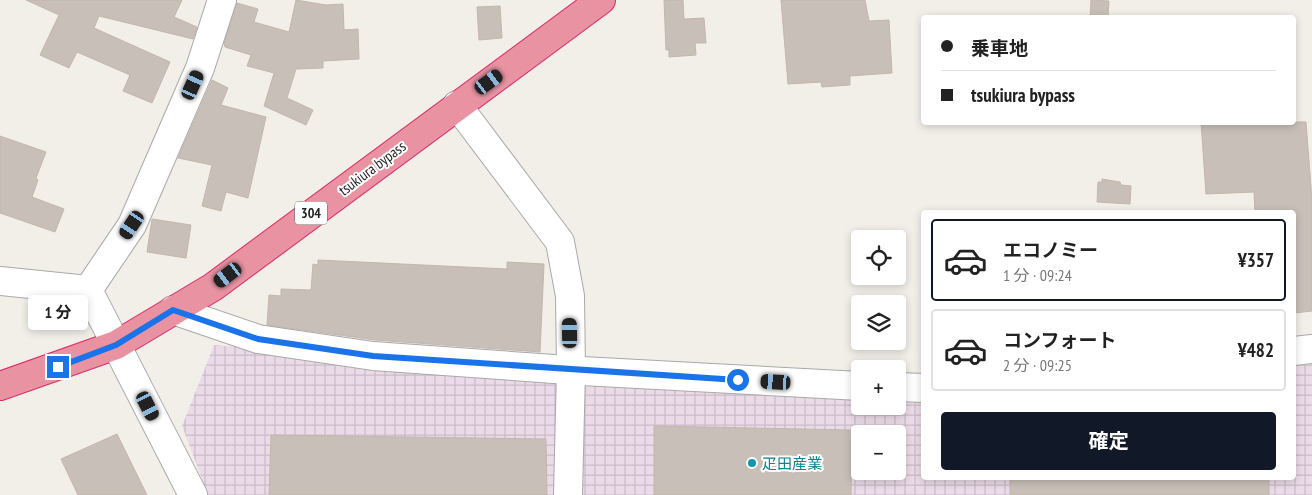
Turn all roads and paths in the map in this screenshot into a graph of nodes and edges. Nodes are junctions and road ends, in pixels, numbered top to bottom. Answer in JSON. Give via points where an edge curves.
{"nodes":[{"id":1,"x":222,"y":0,"type":"edge"},
{"id":2,"x":600,"y":0,"type":"edge"},
{"id":3,"x":457,"y":105,"type":"junction"},
{"id":4,"x":0,"y":281,"type":"edge"},
{"id":5,"x":88,"y":290,"type":"junction"},
{"id":6,"x":173,"y":310,"type":"junction"},
{"id":7,"x":116,"y":345,"type":"junction"},
{"id":8,"x":1312,"y":349,"type":"edge"},
{"id":9,"x":1296,"y":351,"type":"edge"},
{"id":10,"x":571,"y":370,"type":"junction"},
{"id":11,"x":0,"y":386,"type":"edge"},
{"id":12,"x":851,"y":386,"type":"edge"},
{"id":13,"x":906,"y":387,"type":"edge"},
{"id":14,"x":921,"y":388,"type":"edge"},
{"id":15,"x":193,"y":495,"type":"edge"},
{"id":16,"x":568,"y":495,"type":"edge"}],
"edges":[{"from":1,"to":5,"type":"street","via":[[200,68],[132,225]]},
{"from":2,"to":3,"type":"highway","name":"tsukiura bypass","number":"304"},
{"from":3,"to":6,"type":"highway","name":"tsukiura bypass","number":"304","via":[[212,287]]},
{"from":3,"to":10,"type":"street","via":[[560,242],[570,296]]},
{"from":4,"to":5,"type":"street"},
{"from":5,"to":7,"type":"street"},
{"from":6,"to":7,"type":"highway","name":"tsukiura bypass","number":"304"},
{"from":6,"to":10,"type":"street","via":[[258,339],[373,356]]},
{"from":7,"to":11,"type":"highway","name":"tsukiura bypass","number":"304"},
{"from":7,"to":15,"type":"street"},
{"from":8,"to":9,"type":"street"},
{"from":10,"to":12,"type":"street"},
{"from":10,"to":16,"type":"street"},
{"from":13,"to":14,"type":"street"}]}
